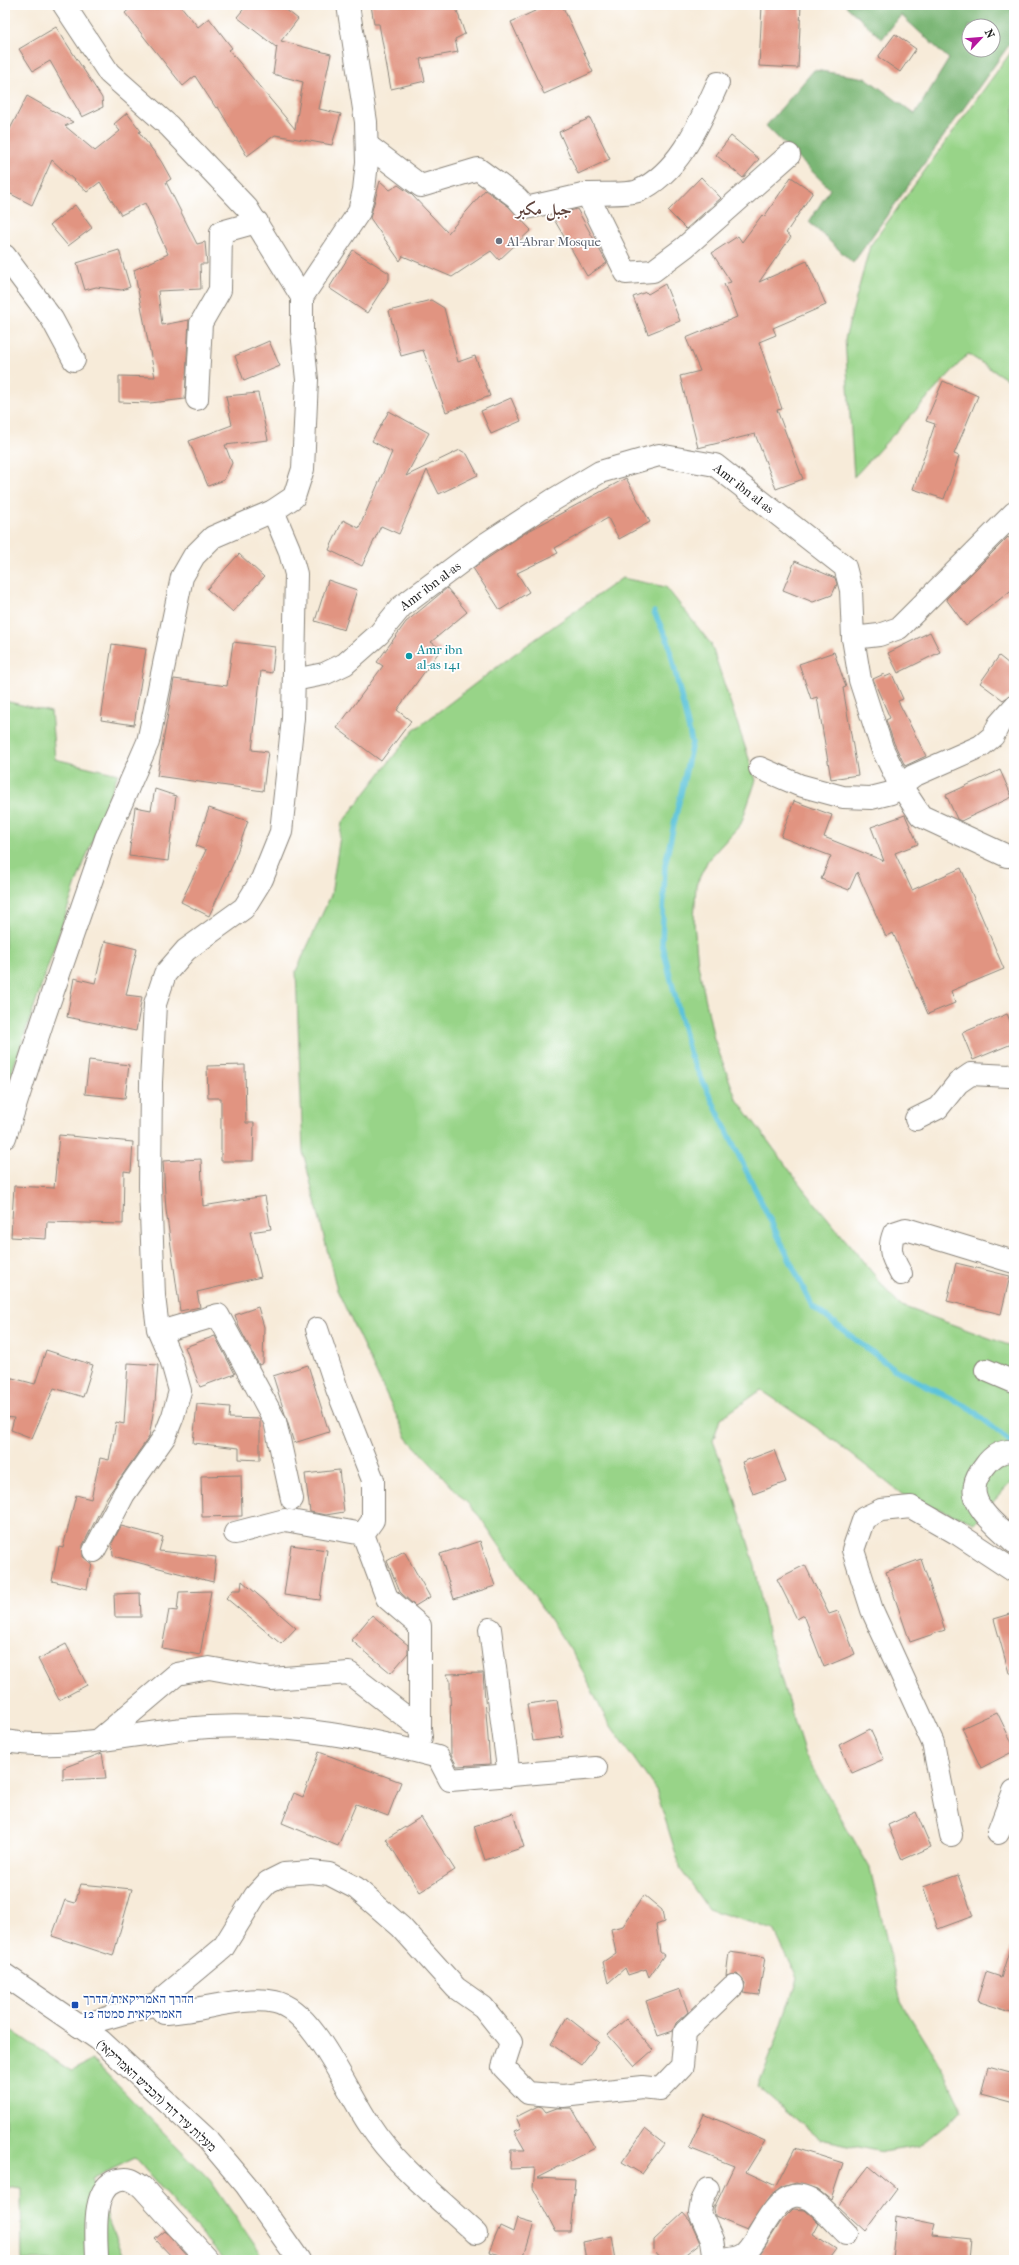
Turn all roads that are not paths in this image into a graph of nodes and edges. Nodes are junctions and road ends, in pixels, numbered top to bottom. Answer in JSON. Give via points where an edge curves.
{"nodes":[{"id":1,"x":64,"y":5,"type":"edge"},
{"id":2,"x":348,"y":5,"type":"edge"},
{"id":3,"x":718,"y":83,"type":"dead end"},
{"id":4,"x":367,"y":145,"type":"junction"},
{"id":5,"x":789,"y":155,"type":"dead end"},
{"id":6,"x":587,"y":194,"type":"junction"},
{"id":7,"x":257,"y":222,"type":"junction"},
{"id":8,"x":5,"y":256,"type":"edge"},
{"id":9,"x":302,"y":296,"type":"junction"},
{"id":10,"x":74,"y":360,"type":"dead end"},
{"id":11,"x":197,"y":399,"type":"dead end"},
{"id":12,"x":273,"y":511,"type":"junction"},
{"id":13,"x":1014,"y":513,"type":"edge"},
{"id":14,"x":854,"y":638,"type":"junction"},
{"id":15,"x":294,"y":680,"type":"junction"},
{"id":16,"x":1014,"y":707,"type":"edge"},
{"id":17,"x":760,"y":768,"type":"dead end"},
{"id":18,"x":900,"y":786,"type":"junction"},
{"id":19,"x":1014,"y":856,"type":"edge"},
{"id":20,"x":1014,"y":1075,"type":"edge"},
{"id":21,"x":916,"y":1119,"type":"dead end"},
{"id":22,"x":5,"y":1137,"type":"edge"},
{"id":23,"x":1014,"y":1262,"type":"edge"},
{"id":24,"x":901,"y":1274,"type":"dead end"},
{"id":25,"x":317,"y":1329,"type":"dead end"},
{"id":26,"x":160,"y":1332,"type":"junction"},
{"id":27,"x":986,"y":1370,"type":"dead end"},
{"id":28,"x":1014,"y":1382,"type":"edge"},
{"id":29,"x":1014,"y":1450,"type":"edge"},
{"id":30,"x":292,"y":1499,"type":"dead end"},
{"id":31,"x":235,"y":1533,"type":"dead end"},
{"id":32,"x":363,"y":1534,"type":"junction"},
{"id":33,"x":1014,"y":1542,"type":"edge"},
{"id":34,"x":94,"y":1551,"type":"dead end"},
{"id":35,"x":1014,"y":1571,"type":"edge"},
{"id":36,"x":490,"y":1629,"type":"dead end"},
{"id":37,"x":420,"y":1728,"type":"junction"},
{"id":38,"x":99,"y":1740,"type":"junction"},
{"id":39,"x":5,"y":1741,"type":"edge"},
{"id":40,"x":422,"y":1753,"type":"junction"},
{"id":41,"x":596,"y":1768,"type":"dead end"},
{"id":42,"x":509,"y":1776,"type":"junction"},
{"id":43,"x":1014,"y":1791,"type":"edge"},
{"id":44,"x":998,"y":1833,"type":"dead end"},
{"id":45,"x":950,"y":1835,"type":"dead end"},
{"id":46,"x":5,"y":1975,"type":"edge"},
{"id":47,"x":733,"y":1986,"type":"dead end"},
{"id":48,"x":156,"y":2004,"type":"junction"},
{"id":49,"x":79,"y":2026,"type":"junction"},
{"id":50,"x":708,"y":2189,"type":"dead end"},
{"id":51,"x":476,"y":2233,"type":"dead end"},
{"id":52,"x":846,"y":2233,"type":"dead end"},
{"id":53,"x":97,"y":2260,"type":"edge"},
{"id":54,"x":208,"y":2260,"type":"edge"},
{"id":55,"x":299,"y":2260,"type":"edge"},
{"id":56,"x":716,"y":2260,"type":"edge"},
{"id":57,"x":720,"y":2260,"type":"edge"}],
"edges":[{"from":1,"to":7,"type":"street","via":[[109,73],[169,126],[247,208]]},
{"from":2,"to":4,"type":"street","via":[[366,122]]},
{"from":3,"to":6,"type":"street","via":[[698,125],[666,174],[637,191]]},
{"from":4,"to":6,"type":"street","via":[[422,186],[478,169],[516,197],[526,208]]},
{"from":4,"to":9,"type":"street","via":[[364,190],[359,212]]},
{"from":5,"to":6,"type":"street","via":[[685,247],[653,271],[626,273]]},
{"from":7,"to":9,"type":"street"},
{"from":7,"to":11,"type":"street","via":[[221,232],[220,290],[202,323]]},
{"from":8,"to":10,"type":"street","via":[[52,319]]},
{"from":9,"to":12,"type":"street","via":[[302,331],[307,380],[303,469],[294,497]]},
{"from":12,"to":15,"type":"street","via":[[296,574]]},
{"from":12,"to":22,"type":"street","via":[[213,537],[194,556],[182,577],[148,742],[106,838]]},
{"from":13,"to":14,"type":"street","via":[[899,628]]},
{"from":14,"to":15,"type":"street","name":"Amr ibn al-as","via":[[851,590],[845,566],[715,465],[659,455],[600,472],[553,500],[484,545],[401,607],[379,634],[345,664],[324,674]]},
{"from":14,"to":18,"type":"street","name":"Amr ibn al-as","via":[[860,680],[882,748]]},
{"from":15,"to":26,"type":"street","via":[[293,718],[281,832],[262,879],[244,908],[186,950],[165,974],[155,1004],[150,1186],[154,1296]]},
{"from":16,"to":18,"type":"street","via":[[998,724],[993,736],[981,746],[913,776]]},
{"from":17,"to":18,"type":"street","via":[[799,785],[843,797],[871,798],[891,793]]},
{"from":18,"to":19,"type":"street","name":"Amr ibn al-as","via":[[921,816],[1007,856]]},
{"from":20,"to":21,"type":"street","via":[[971,1074],[958,1083],[938,1108]]},
{"from":23,"to":24,"type":"street","via":[[906,1229],[894,1233],[890,1244],[893,1260]]},
{"from":25,"to":32,"type":"street","via":[[372,1480],[373,1520]]},
{"from":26,"to":30,"type":"street","via":[[218,1315],[275,1421]]},
{"from":26,"to":34,"type":"street","via":[[180,1391],[173,1416],[165,1436],[124,1494]]},
{"from":27,"to":28,"type":"street"},
{"from":29,"to":33,"type":"street","via":[[996,1454],[987,1463],[974,1486],[977,1501],[987,1516]]},
{"from":31,"to":32,"type":"street","via":[[285,1520]]},
{"from":32,"to":37,"type":"street","via":[[387,1598],[420,1626]]},
{"from":35,"to":45,"type":"street","via":[[911,1507],[881,1510],[864,1518],[853,1550],[872,1610],[933,1743]]},
{"from":36,"to":42,"type":"street"},
{"from":37,"to":38,"type":"street","via":[[349,1674],[271,1679],[209,1668],[177,1674]]},
{"from":37,"to":40,"type":"street"},
{"from":38,"to":39,"type":"street","via":[[27,1744]]},
{"from":38,"to":40,"type":"street","via":[[184,1729],[250,1727],[324,1732]]},
{"from":40,"to":42,"type":"street","via":[[438,1757],[450,1780]]},
{"from":41,"to":42,"type":"street"},
{"from":43,"to":44,"type":"street"},
{"from":46,"to":49,"type":"street","name":"מעלות עיר דוד (הכביש האמריקאי)"},
{"from":47,"to":48,"type":"street","via":[[685,2032],[682,2066],[660,2089],[642,2086],[563,2096],[528,2093],[503,2067],[511,2042],[483,2007],[456,1988],[401,1927],[356,1888],[329,1874],[311,1872],[284,1874],[268,1882],[255,1896],[223,1948]]},
{"from":48,"to":49,"type":"street"},
{"from":48,"to":51,"type":"street","via":[[164,2013],[258,1999],[277,2002],[297,2014],[316,2033],[370,2126],[401,2163]]},
{"from":49,"to":55,"type":"street","name":"מעלות עיר דוד (הכביש האמריקאי)","via":[[101,2041],[208,2140],[246,2185]]},
{"from":50,"to":56,"type":"street","via":[[700,2213],[712,2240]]},
{"from":52,"to":57,"type":"street","via":[[810,2199],[792,2196],[783,2201],[765,2222],[745,2254]]},
{"from":53,"to":54,"type":"street","via":[[97,2209],[104,2190],[114,2181],[124,2178],[133,2180],[142,2187]]}]}
